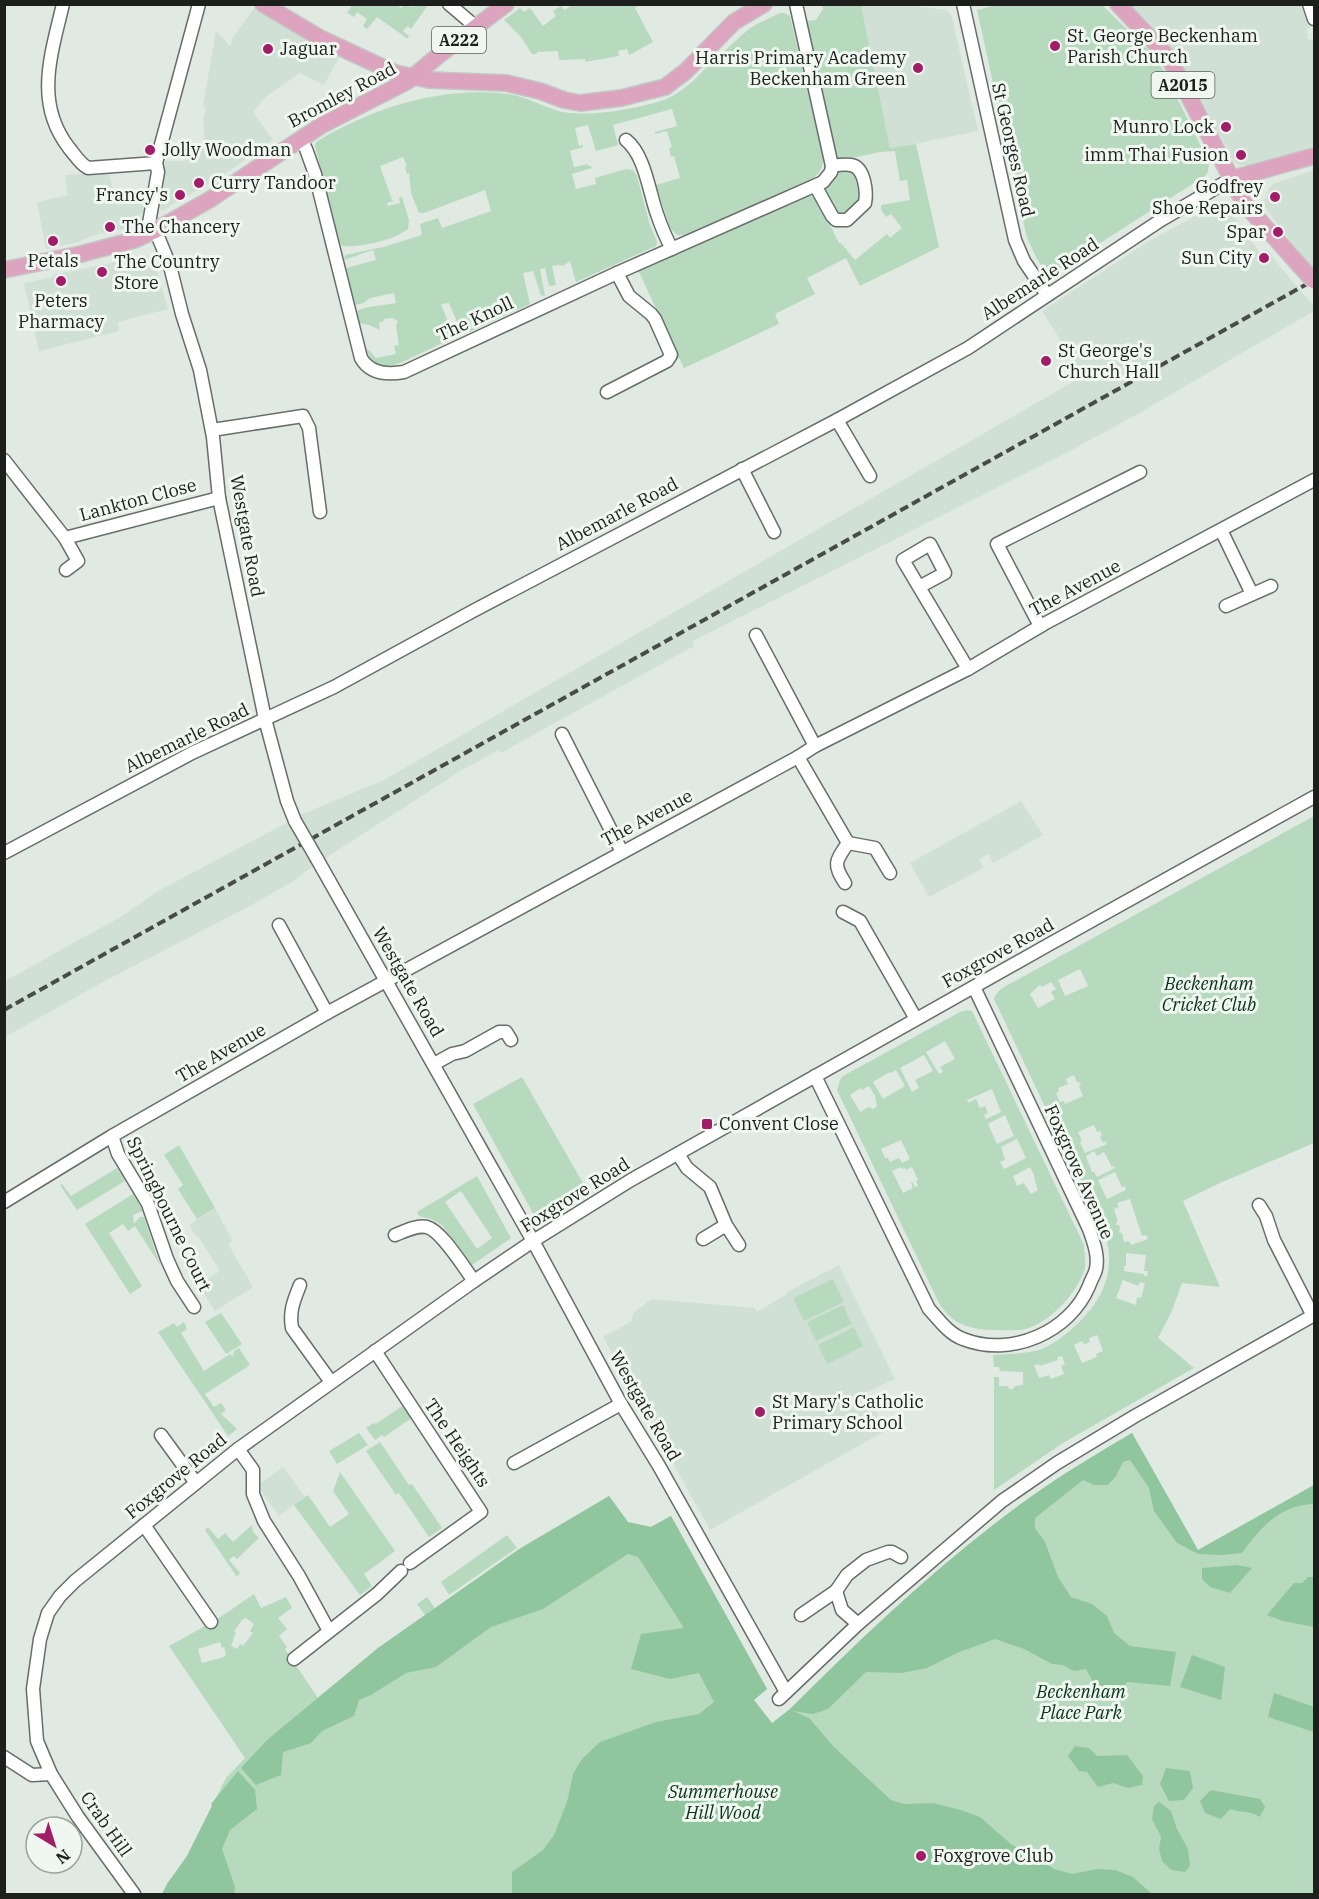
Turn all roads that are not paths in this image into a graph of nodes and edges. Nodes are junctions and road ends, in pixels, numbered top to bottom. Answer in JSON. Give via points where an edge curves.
{"nodes":[{"id":1,"x":63,"y":4,"type":"edge"},
{"id":2,"x":199,"y":4,"type":"edge"},
{"id":3,"x":263,"y":4,"type":"edge"},
{"id":4,"x":449,"y":4,"type":"edge"},
{"id":5,"x":506,"y":4,"type":"edge"},
{"id":6,"x":764,"y":4,"type":"edge"},
{"id":7,"x":796,"y":4,"type":"edge"},
{"id":8,"x":963,"y":4,"type":"edge"},
{"id":9,"x":1118,"y":4,"type":"edge"},
{"id":10,"x":1309,"y":4,"type":"edge"},
{"id":11,"x":1314,"y":19,"type":"edge"},
{"id":12,"x":476,"y":27,"type":"junction"},
{"id":13,"x":414,"y":78,"type":"junction"},
{"id":14,"x":300,"y":138,"type":"junction"},
{"id":15,"x":626,"y":140,"type":"dead end"},
{"id":16,"x":1314,"y":156,"type":"edge"},
{"id":17,"x":156,"y":163,"type":"junction"},
{"id":18,"x":832,"y":166,"type":"junction"},
{"id":19,"x":1231,"y":179,"type":"junction"},
{"id":20,"x":816,"y":187,"type":"junction"},
{"id":21,"x":154,"y":231,"type":"junction"},
{"id":22,"x":672,"y":249,"type":"junction"},
{"id":23,"x":4,"y":270,"type":"edge"},
{"id":24,"x":617,"y":273,"type":"junction"},
{"id":25,"x":1314,"y":281,"type":"edge"},
{"id":26,"x":1047,"y":295,"type":"junction"},
{"id":27,"x":607,"y":392,"type":"dead end"},
{"id":28,"x":837,"y":420,"type":"junction"},
{"id":29,"x":212,"y":430,"type":"junction"},
{"id":30,"x":4,"y":460,"type":"edge"},
{"id":31,"x":742,"y":469,"type":"junction"},
{"id":32,"x":1140,"y":472,"type":"dead end"},
{"id":33,"x":870,"y":476,"type":"dead end"},
{"id":34,"x":1314,"y":480,"type":"edge"},
{"id":35,"x":219,"y":498,"type":"junction"},
{"id":36,"x":320,"y":512,"type":"dead end"},
{"id":37,"x":1221,"y":530,"type":"junction"},
{"id":38,"x":774,"y":532,"type":"dead end"},
{"id":39,"x":65,"y":538,"type":"junction"},
{"id":40,"x":66,"y":570,"type":"dead end"},
{"id":41,"x":1271,"y":586,"type":"dead end"},
{"id":42,"x":919,"y":587,"type":"dead end"},
{"id":43,"x":1252,"y":594,"type":"junction"},
{"id":44,"x":1226,"y":606,"type":"dead end"},
{"id":45,"x":1040,"y":626,"type":"junction"},
{"id":46,"x":756,"y":635,"type":"dead end"},
{"id":47,"x":968,"y":669,"type":"junction"},
{"id":48,"x":265,"y":719,"type":"junction"},
{"id":49,"x":562,"y":734,"type":"dead end"},
{"id":50,"x":815,"y":746,"type":"junction"},
{"id":51,"x":798,"y":757,"type":"junction"},
{"id":52,"x":1314,"y":797,"type":"edge"},
{"id":53,"x":848,"y":843,"type":"junction"},
{"id":54,"x":622,"y":852,"type":"junction"},
{"id":55,"x":4,"y":853,"type":"edge"},
{"id":56,"x":890,"y":873,"type":"dead end"},
{"id":57,"x":845,"y":883,"type":"dead end"},
{"id":58,"x":843,"y":912,"type":"dead end"},
{"id":59,"x":279,"y":925,"type":"dead end"},
{"id":60,"x":387,"y":981,"type":"junction"},
{"id":61,"x":974,"y":987,"type":"junction"},
{"id":62,"x":327,"y":1013,"type":"junction"},
{"id":63,"x":916,"y":1019,"type":"junction"},
{"id":64,"x":511,"y":1040,"type":"dead end"},
{"id":65,"x":434,"y":1064,"type":"junction"},
{"id":66,"x":815,"y":1076,"type":"junction"},
{"id":67,"x":112,"y":1136,"type":"junction"},
{"id":68,"x":678,"y":1154,"type":"junction"},
{"id":69,"x":4,"y":1202,"type":"edge"},
{"id":70,"x":1259,"y":1204,"type":"dead end"},
{"id":71,"x":726,"y":1225,"type":"junction"},
{"id":72,"x":395,"y":1234,"type":"dead end"},
{"id":73,"x":703,"y":1239,"type":"dead end"},
{"id":74,"x":533,"y":1241,"type":"junction"},
{"id":75,"x":739,"y":1245,"type":"dead end"},
{"id":76,"x":474,"y":1281,"type":"junction"},
{"id":77,"x":300,"y":1285,"type":"dead end"},
{"id":78,"x":194,"y":1307,"type":"dead end"},
{"id":79,"x":1314,"y":1316,"type":"edge"},
{"id":80,"x":375,"y":1351,"type":"junction"},
{"id":81,"x":332,"y":1382,"type":"junction"},
{"id":82,"x":621,"y":1404,"type":"junction"},
{"id":83,"x":161,"y":1435,"type":"dead end"},
{"id":84,"x":238,"y":1449,"type":"junction"},
{"id":85,"x":514,"y":1463,"type":"dead end"},
{"id":86,"x":196,"y":1483,"type":"junction"},
{"id":87,"x":144,"y":1525,"type":"junction"},
{"id":88,"x":901,"y":1557,"type":"dead end"},
{"id":89,"x":836,"y":1591,"type":"junction"},
{"id":90,"x":801,"y":1615,"type":"dead end"},
{"id":91,"x":211,"y":1622,"type":"dead end"},
{"id":92,"x":858,"y":1624,"type":"junction"},
{"id":93,"x":329,"y":1630,"type":"junction"},
{"id":94,"x":294,"y":1659,"type":"dead end"},
{"id":95,"x":4,"y":1758,"type":"edge"},
{"id":96,"x":51,"y":1774,"type":"junction"},
{"id":97,"x":134,"y":1894,"type":"edge"}],
"edges":[{"from":1,"to":17,"type":"street","via":[[48,90],[50,111],[61,137],[88,168]]},
{"from":2,"to":17,"type":"street"},
{"from":3,"to":13,"type":"main road","via":[[360,58]]},
{"from":4,"to":12,"type":"street"},
{"from":5,"to":12,"type":"main road","number":"A222"},
{"from":6,"to":13,"type":"main road","name":"Bromley Road","via":[[734,22],[670,83],[621,98],[572,102],[506,83]]},
{"from":7,"to":18,"type":"street"},
{"from":8,"to":26,"type":"street","name":"St Georges Road","via":[[1015,240]]},
{"from":9,"to":19,"type":"main road","number":"A2015","via":[[1169,58]]},
{"from":10,"to":11,"type":"street"},
{"from":12,"to":13,"type":"main road","number":"A222"},
{"from":13,"to":14,"type":"main road","name":"Bromley Road","number":"A222"},
{"from":14,"to":21,"type":"main road","name":"Bromley Road","number":"A222"},
{"from":14,"to":24,"type":"street","name":"The Knoll","via":[[315,174],[361,358],[372,370],[390,374],[411,369]]},
{"from":15,"to":22,"type":"street","via":[[640,158]]},
{"from":16,"to":19,"type":"main road"},
{"from":17,"to":21,"type":"street","via":[[158,172],[149,223]]},
{"from":18,"to":20,"type":"street","name":"The Knoll","via":[[829,177]]},
{"from":18,"to":20,"type":"street","via":[[857,167],[863,177],[865,203],[847,220],[836,220]]},
{"from":19,"to":25,"type":"main road","number":"A2015","bridge":true,"via":[[1249,210]]},
{"from":19,"to":26,"type":"street","name":"Albemarle Road"},
{"from":20,"to":22,"type":"street","name":"The Knoll"},
{"from":21,"to":23,"type":"main road","name":"Bromley Road","number":"A222","via":[[81,254]]},
{"from":21,"to":29,"type":"street","name":"Westgate Road","via":[[170,266],[200,370]]},
{"from":22,"to":24,"type":"street","name":"The Knoll"},
{"from":24,"to":27,"type":"street","via":[[629,296],[655,319],[671,355],[667,361]]},
{"from":26,"to":28,"type":"street","name":"Albemarle Road","via":[[968,348]]},
{"from":28,"to":31,"type":"street","name":"Albemarle Road"},
{"from":28,"to":33,"type":"street"},
{"from":29,"to":35,"type":"street","name":"Westgate Road"},
{"from":29,"to":36,"type":"street","via":[[303,416],[309,428]]},
{"from":30,"to":39,"type":"street","name":"Lankton Close"},
{"from":31,"to":38,"type":"street"},
{"from":31,"to":48,"type":"street","name":"Albemarle Road","via":[[334,687]]},
{"from":32,"to":45,"type":"street","via":[[997,544]]},
{"from":34,"to":37,"type":"street","name":"The Avenue"},
{"from":35,"to":39,"type":"street","name":"Lankton Close"},
{"from":35,"to":48,"type":"street","name":"Westgate Road"},
{"from":37,"to":43,"type":"street"},
{"from":37,"to":45,"type":"street","name":"The Avenue"},
{"from":39,"to":40,"type":"street","name":"Lankton Close","via":[[78,561]]},
{"from":41,"to":43,"type":"street"},
{"from":42,"to":47,"type":"street"},
{"from":43,"to":44,"type":"street"},
{"from":45,"to":47,"type":"street","name":"The Avenue"},
{"from":46,"to":50,"type":"street"},
{"from":47,"to":50,"type":"street","name":"The Avenue"},
{"from":48,"to":55,"type":"street","name":"Albemarle Road","via":[[182,758]]},
{"from":48,"to":60,"type":"street","name":"Westgate Road","bridge":true,"via":[[287,801]]},
{"from":49,"to":54,"type":"street"},
{"from":50,"to":51,"type":"street","name":"The Avenue"},
{"from":51,"to":53,"type":"street"},
{"from":51,"to":54,"type":"street","name":"The Avenue"},
{"from":52,"to":61,"type":"street","name":"Foxgrove Road"},
{"from":53,"to":56,"type":"street","via":[[875,848]]},
{"from":53,"to":57,"type":"street","via":[[836,868]]},
{"from":54,"to":60,"type":"street","name":"The Avenue"},
{"from":58,"to":63,"type":"street","via":[[860,921]]},
{"from":59,"to":62,"type":"street"},
{"from":60,"to":62,"type":"street","name":"The Avenue"},
{"from":60,"to":65,"type":"street","name":"Westgate Road"},
{"from":61,"to":63,"type":"street","name":"Foxgrove Road"},
{"from":61,"to":66,"type":"street","name":"Foxgrove Avenue","via":[[1096,1250],[1096,1269],[1086,1294],[1067,1318],[1046,1334],[1011,1345],[979,1344],[948,1330],[929,1309]]},
{"from":62,"to":67,"type":"street","name":"The Avenue"},
{"from":63,"to":66,"type":"street","name":"Foxgrove Road"},
{"from":64,"to":65,"type":"street","via":[[506,1032],[499,1032]]},
{"from":65,"to":74,"type":"street","name":"Westgate Road"},
{"from":66,"to":68,"type":"street","name":"Foxgrove Road"},
{"from":67,"to":69,"type":"street","name":"The Avenue"},
{"from":67,"to":78,"type":"street","name":"Springbourne Court","via":[[118,1154],[148,1204],[177,1281]]},
{"from":68,"to":71,"type":"street","via":[[687,1168],[710,1187]]},
{"from":68,"to":74,"type":"street","name":"Foxgrove Road"},
{"from":70,"to":79,"type":"street"},
{"from":71,"to":73,"type":"street"},
{"from":71,"to":75,"type":"street"},
{"from":72,"to":76,"type":"street","via":[[427,1227],[437,1233]]},
{"from":74,"to":76,"type":"street","name":"Foxgrove Road"},
{"from":74,"to":82,"type":"street","name":"Westgate Road"},
{"from":76,"to":80,"type":"street","name":"Foxgrove Road"},
{"from":77,"to":81,"type":"street","via":[[292,1304],[292,1328]]},
{"from":79,"to":92,"type":"street","via":[[1057,1463],[1002,1501]]},
{"from":80,"to":81,"type":"street","name":"Foxgrove Road"},
{"from":80,"to":93,"type":"street","name":"The Heights","via":[[481,1512]]},
{"from":81,"to":84,"type":"street","name":"Foxgrove Road"},
{"from":82,"to":85,"type":"street"},
{"from":82,"to":92,"type":"street","name":"Westgate Road","via":[[659,1466],[782,1696]]},
{"from":83,"to":86,"type":"street"},
{"from":84,"to":86,"type":"street","name":"Foxgrove Road"},
{"from":84,"to":93,"type":"street","via":[[253,1470],[253,1494],[264,1521]]},
{"from":86,"to":87,"type":"street","name":"Foxgrove Road"},
{"from":87,"to":91,"type":"street"},
{"from":87,"to":96,"type":"street","name":"Foxgrove Road","via":[[75,1581],[48,1613],[33,1689],[37,1741]]},
{"from":88,"to":89,"type":"street","via":[[888,1552],[866,1560],[847,1575]]},
{"from":89,"to":90,"type":"street"},
{"from":89,"to":92,"type":"street","via":[[843,1610]]},
{"from":93,"to":94,"type":"street","name":"The Heights"},
{"from":95,"to":96,"type":"street","via":[[32,1775]]},
{"from":96,"to":97,"type":"street","name":"Crab Hill"}]}
